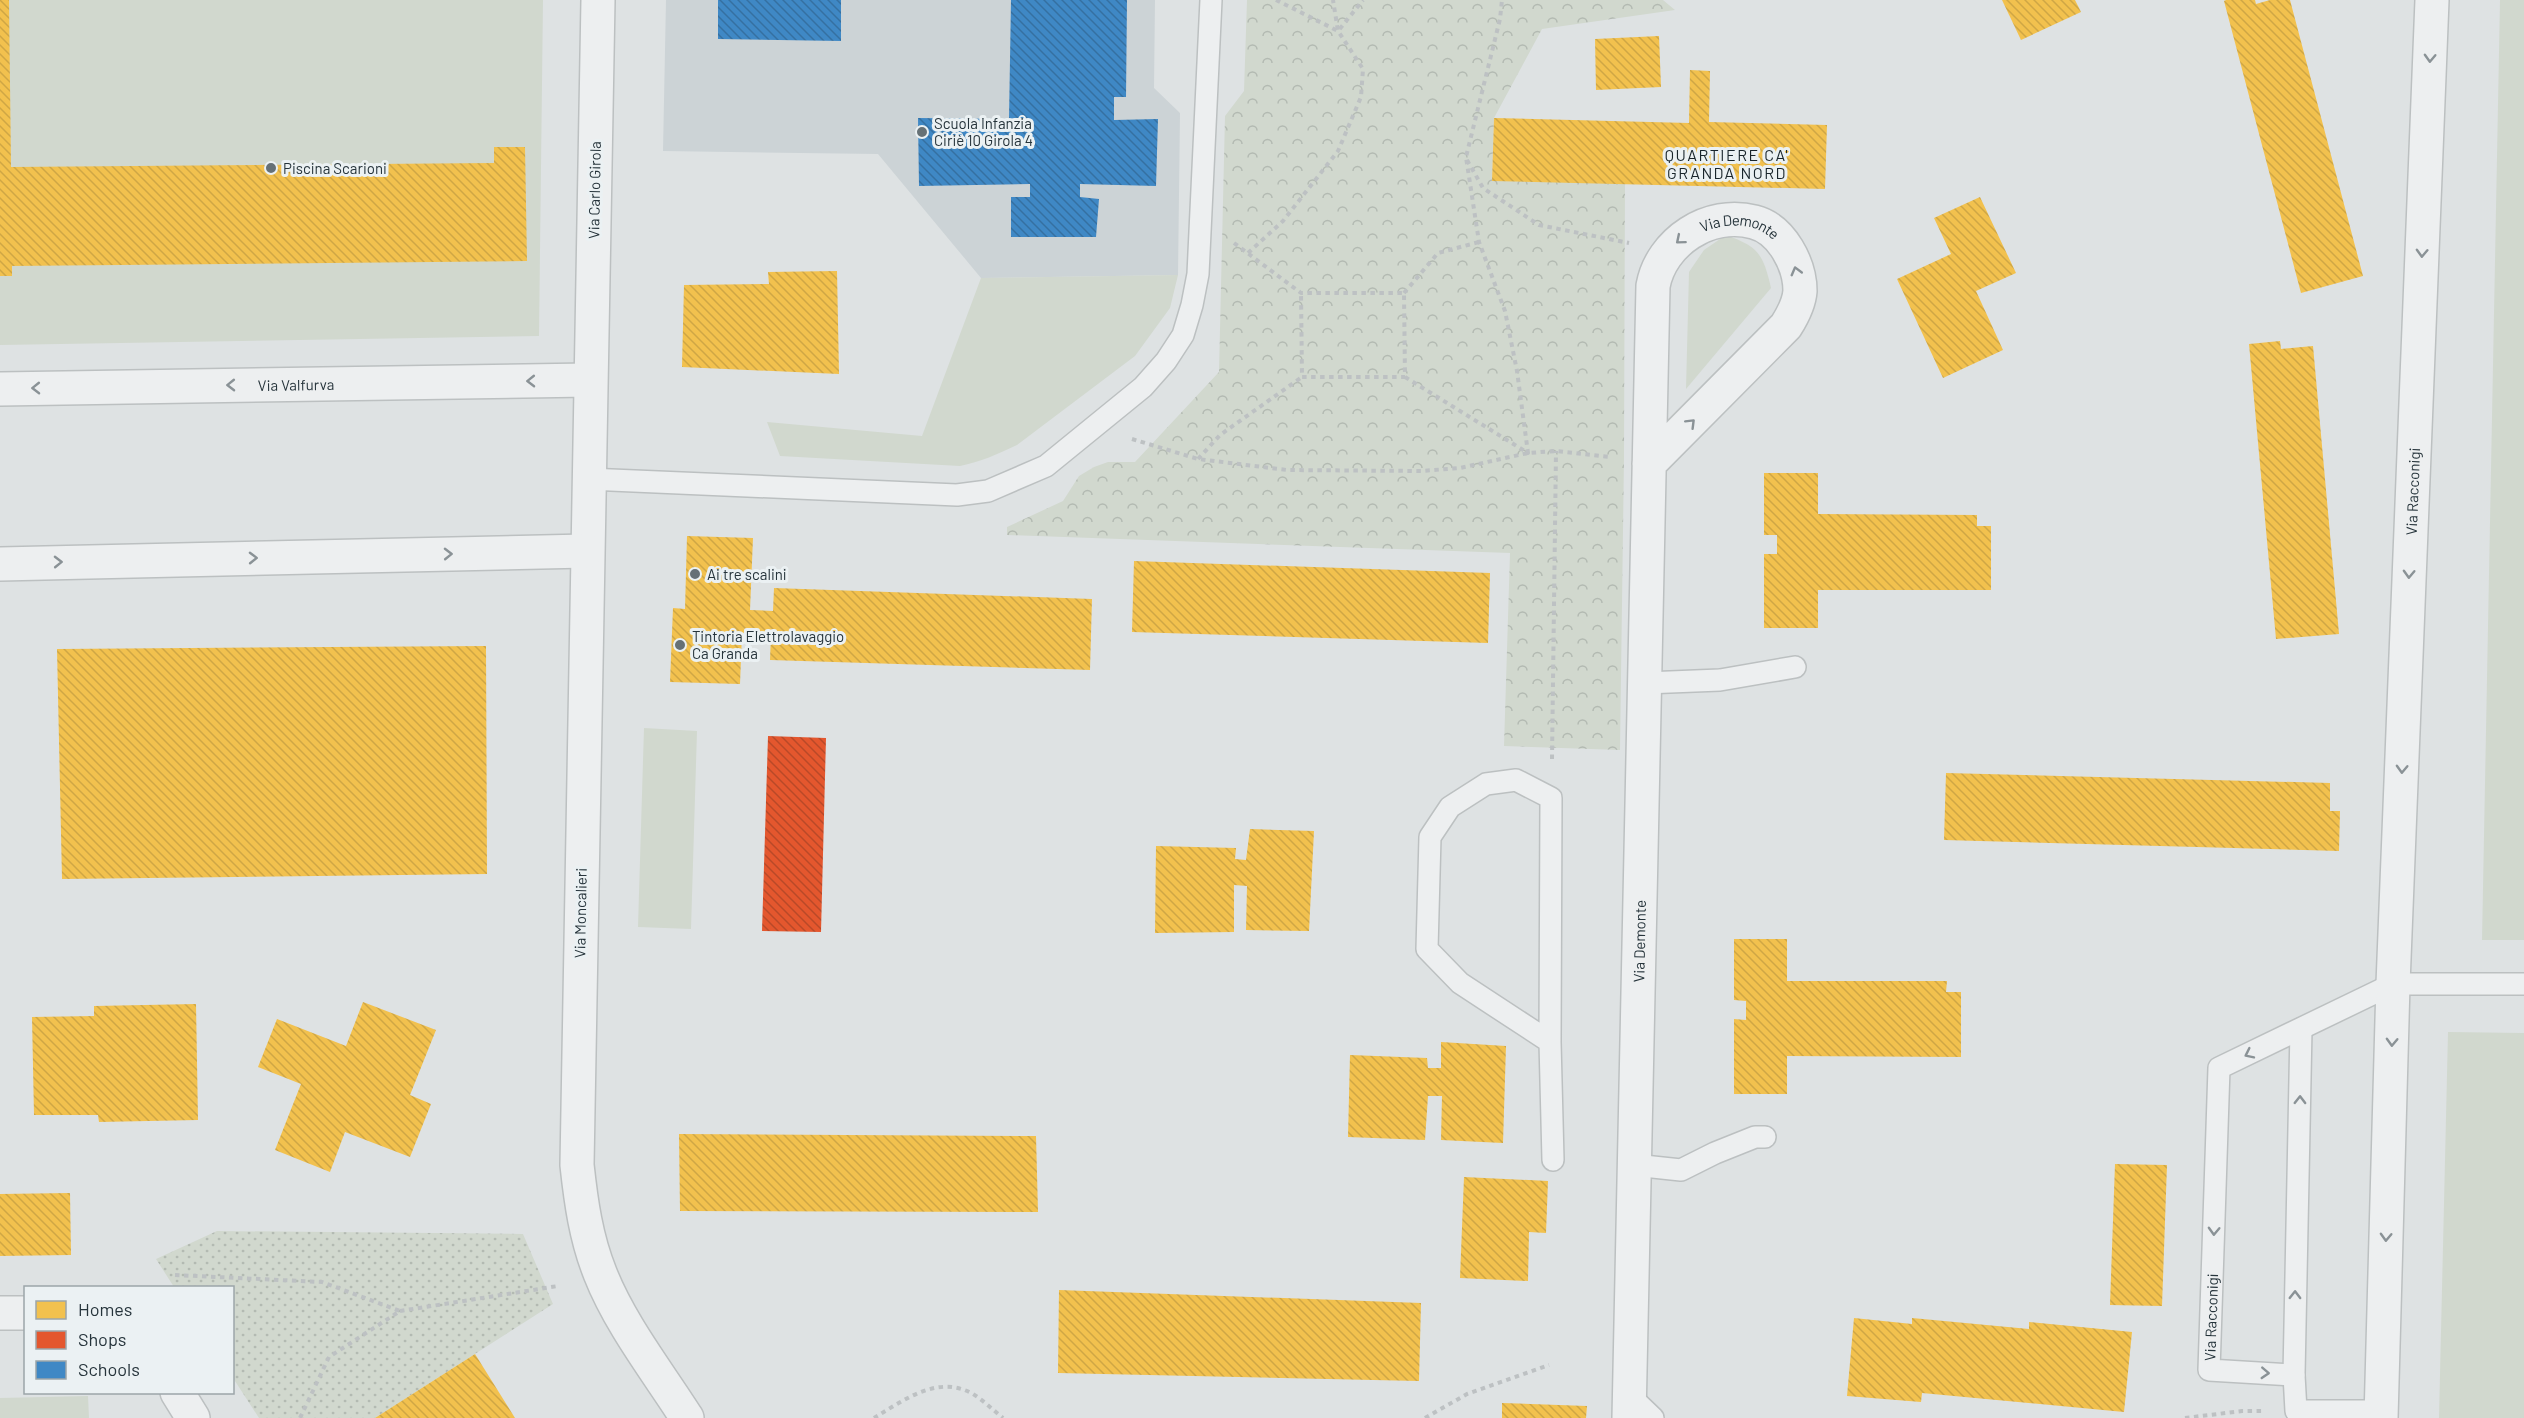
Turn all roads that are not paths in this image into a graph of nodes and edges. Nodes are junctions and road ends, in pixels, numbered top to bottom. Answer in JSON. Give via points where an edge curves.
{"nodes":[{"id":1,"x":598,"y":0,"type":"edge"},
{"id":2,"x":1211,"y":0,"type":"edge"},
{"id":3,"x":2432,"y":0,"type":"edge"},
{"id":4,"x":590,"y":380,"type":"junction"},
{"id":5,"x":0,"y":389,"type":"edge"},
{"id":6,"x":1649,"y":464,"type":"junction"},
{"id":7,"x":588,"y":479,"type":"junction"},
{"id":8,"x":586,"y":551,"type":"junction"},
{"id":9,"x":0,"y":564,"type":"edge"},
{"id":10,"x":1795,"y":667,"type":"dead end"},
{"id":11,"x":1645,"y":683,"type":"junction"},
{"id":12,"x":2393,"y":984,"type":"junction"},
{"id":13,"x":2524,"y":984,"type":"edge"},
{"id":14,"x":2301,"y":1029,"type":"junction"},
{"id":15,"x":1550,"y":1042,"type":"junction"},
{"id":16,"x":1765,"y":1137,"type":"dead end"},
{"id":17,"x":1553,"y":1160,"type":"dead end"},
{"id":18,"x":1634,"y":1165,"type":"junction"},
{"id":19,"x":0,"y":1313,"type":"edge"},
{"id":20,"x":24,"y":1313,"type":"edge"},
{"id":21,"x":2294,"y":1374,"type":"junction"},
{"id":22,"x":178,"y":1394,"type":"edge"},
{"id":23,"x":1629,"y":1407,"type":"edge"},
{"id":24,"x":2381,"y":1415,"type":"edge"},
{"id":25,"x":193,"y":1418,"type":"edge"},
{"id":26,"x":687,"y":1418,"type":"edge"},
{"id":27,"x":1653,"y":1418,"type":"edge"}],
"edges":[{"from":1,"to":4,"type":"street","name":"Via Carlo Girola"},
{"from":2,"to":7,"type":"lane","via":[[1198,274],[1183,335],[1143,387],[1046,466],[988,491],[957,495]]},
{"from":3,"to":12,"type":"street","name":"Via Racconigi","one_way":true},
{"from":4,"to":5,"type":"street","name":"Via Valfurva","one_way":true},
{"from":4,"to":7,"type":"street","name":"Via Moncalieri"},
{"from":6,"to":6,"type":"street","name":"Via Demonte","one_way":true,"via":[[1786,326],[1798,304],[1800,291],[1793,261],[1770,229],[1755,222],[1731,220],[1707,224],[1685,235],[1656,270]]},
{"from":6,"to":11,"type":"street","name":"Via Demonte"},
{"from":7,"to":8,"type":"street","name":"Via Moncalieri"},
{"from":9,"to":8,"type":"street","one_way":true},
{"from":8,"to":26,"type":"street","name":"Via Moncalieri","via":[[576,1112],[579,1186],[590,1244],[614,1304]]},
{"from":10,"to":11,"type":"lane","via":[[1720,680]]},
{"from":11,"to":18,"type":"street","name":"Via Demonte"},
{"from":12,"to":13,"type":"lane","name":"Via Racconigi"},
{"from":12,"to":14,"type":"lane","name":"Via Racconigi"},
{"from":12,"to":24,"type":"street","name":"Via Racconigi","one_way":true},
{"from":21,"to":14,"type":"lane","one_way":true},
{"from":14,"to":21,"type":"lane","name":"Via Racconigi","one_way":true,"via":[[2219,1068],[2209,1370]]},
{"from":15,"to":15,"type":"lane","via":[[1551,798],[1516,780],[1486,784],[1450,807],[1430,837],[1427,949],[1460,983]]},
{"from":15,"to":17,"type":"lane"},
{"from":16,"to":18,"type":"lane","via":[[1755,1137],[1681,1170]]},
{"from":18,"to":23,"type":"street","name":"Via Demonte"},
{"from":19,"to":20,"type":"street"},
{"from":21,"to":24,"type":"lane","via":[[2296,1412]]},
{"from":22,"to":25,"type":"street"},
{"from":23,"to":27,"type":"lane"}]}
